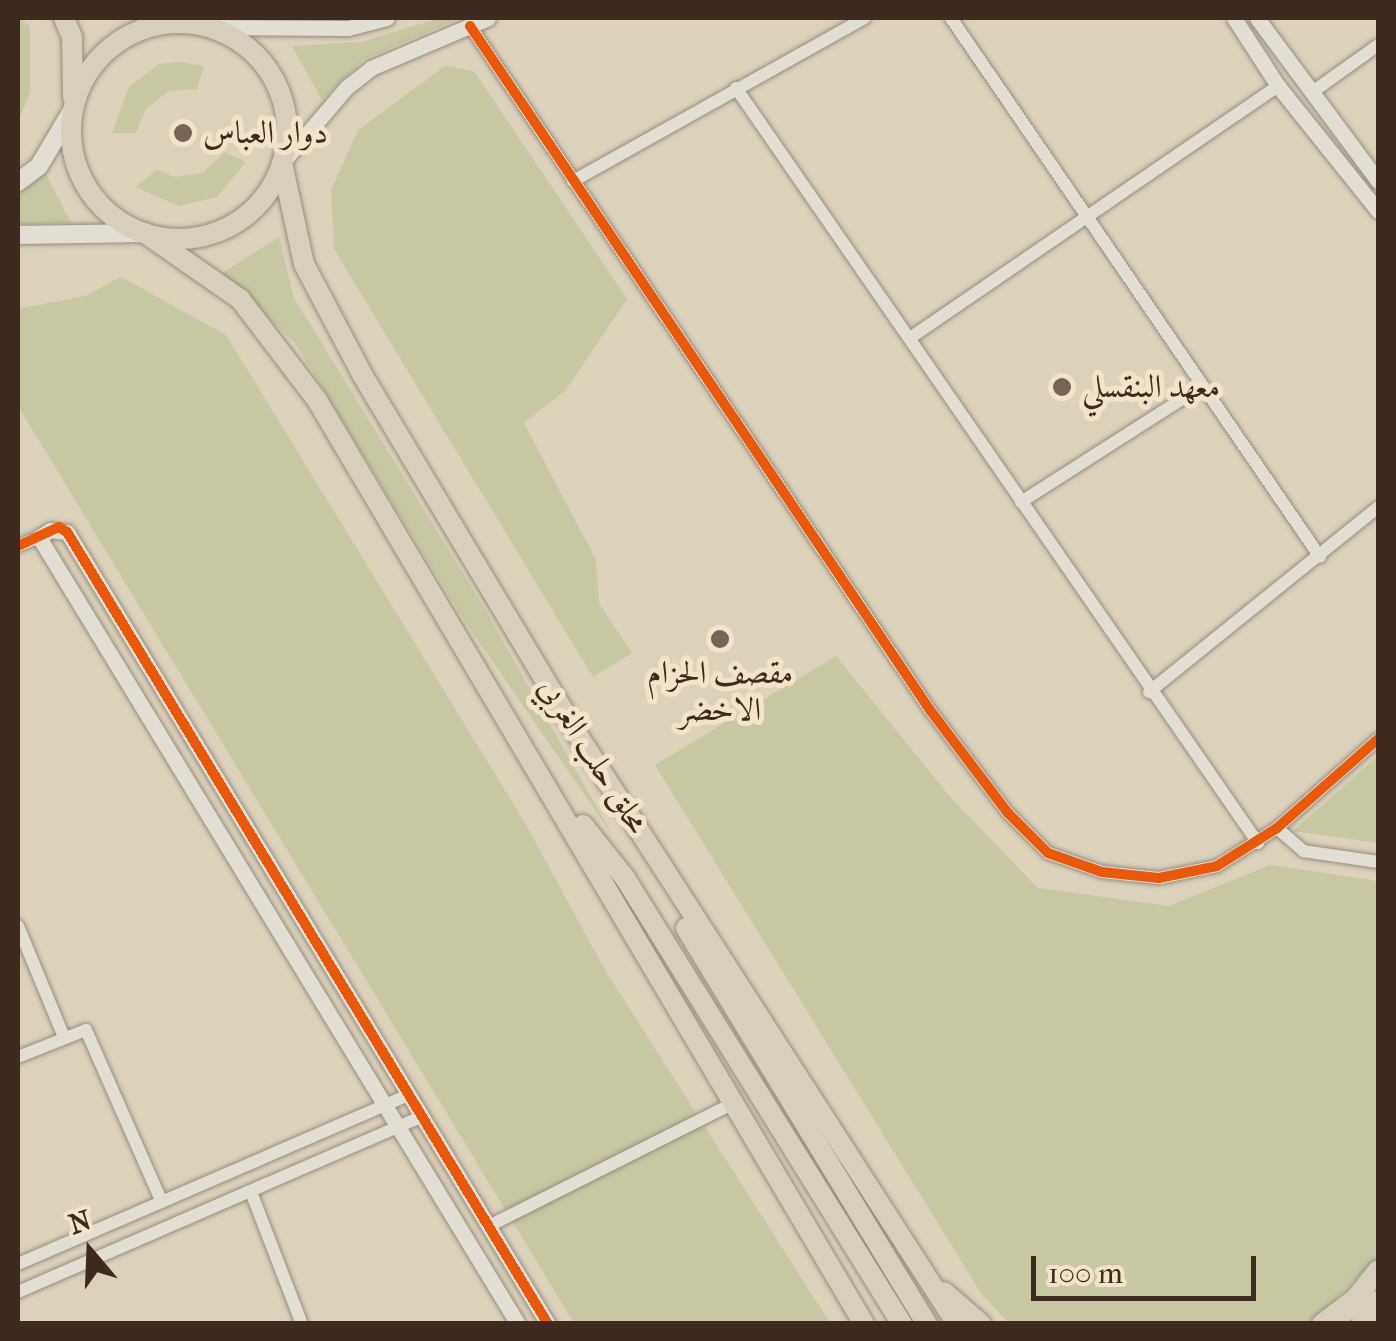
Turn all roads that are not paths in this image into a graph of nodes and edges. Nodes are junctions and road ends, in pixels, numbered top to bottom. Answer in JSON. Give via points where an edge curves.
{"nodes":[{"id":1,"x":64,"y":18,"type":"edge"},
{"id":2,"x":387,"y":18,"type":"edge"},
{"id":3,"x":488,"y":18,"type":"edge"},
{"id":4,"x":865,"y":18,"type":"edge"},
{"id":5,"x":950,"y":18,"type":"edge"},
{"id":6,"x":1234,"y":18,"type":"edge"},
{"id":7,"x":1258,"y":18,"type":"edge"},
{"id":8,"x":201,"y":22,"type":"edge"},
{"id":9,"x":470,"y":26,"type":"junction"},
{"id":10,"x":1378,"y":45,"type":"edge"},
{"id":11,"x":1278,"y":86,"type":"junction"},
{"id":12,"x":736,"y":88,"type":"junction"},
{"id":13,"x":1311,"y":93,"type":"junction"},
{"id":14,"x":74,"y":109,"type":"junction"},
{"id":15,"x":282,"y":163,"type":"junction"},
{"id":16,"x":573,"y":180,"type":"junction"},
{"id":17,"x":1378,"y":180,"type":"edge"},
{"id":18,"x":18,"y":182,"type":"edge"},
{"id":19,"x":1378,"y":211,"type":"edge"},
{"id":20,"x":1089,"y":218,"type":"junction"},
{"id":21,"x":144,"y":233,"type":"junction"},
{"id":22,"x":18,"y":234,"type":"edge"},
{"id":23,"x":910,"y":338,"type":"junction"},
{"id":24,"x":1201,"y":388,"type":"junction"},
{"id":25,"x":1021,"y":502,"type":"junction"},
{"id":26,"x":1378,"y":507,"type":"edge"},
{"id":27,"x":40,"y":537,"type":"junction"},
{"id":28,"x":18,"y":546,"type":"edge"},
{"id":29,"x":1320,"y":557,"type":"junction"},
{"id":30,"x":1149,"y":692,"type":"junction"},
{"id":31,"x":1378,"y":739,"type":"edge"},
{"id":32,"x":586,"y":748,"type":"junction"},
{"id":33,"x":541,"y":773,"type":"junction"},
{"id":34,"x":1277,"y":828,"type":"junction"},
{"id":35,"x":1258,"y":843,"type":"junction"},
{"id":36,"x":1378,"y":862,"type":"edge"},
{"id":37,"x":18,"y":926,"type":"edge"},
{"id":38,"x":64,"y":1038,"type":"junction"},
{"id":39,"x":18,"y":1057,"type":"edge"},
{"id":40,"x":409,"y":1095,"type":"junction"},
{"id":41,"x":732,"y":1104,"type":"junction"},
{"id":42,"x":386,"y":1107,"type":"junction"},
{"id":43,"x":422,"y":1116,"type":"junction"},
{"id":44,"x":399,"y":1128,"type":"junction"},
{"id":45,"x":251,"y":1192,"type":"junction"},
{"id":46,"x":162,"y":1202,"type":"junction"},
{"id":47,"x":489,"y":1226,"type":"junction"},
{"id":48,"x":18,"y":1264,"type":"edge"},
{"id":49,"x":1378,"y":1270,"type":"edge"},
{"id":50,"x":930,"y":1280,"type":"junction"},
{"id":51,"x":18,"y":1292,"type":"edge"},
{"id":52,"x":1356,"y":1298,"type":"junction"},
{"id":53,"x":1378,"y":1302,"type":"edge"},
{"id":54,"x":302,"y":1324,"type":"edge"},
{"id":55,"x":518,"y":1324,"type":"edge"},
{"id":56,"x":548,"y":1324,"type":"edge"},
{"id":57,"x":864,"y":1324,"type":"edge"},
{"id":58,"x":902,"y":1324,"type":"edge"},
{"id":59,"x":927,"y":1324,"type":"edge"},
{"id":60,"x":957,"y":1324,"type":"edge"},
{"id":61,"x":981,"y":1324,"type":"edge"},
{"id":62,"x":1322,"y":1324,"type":"edge"},
{"id":63,"x":1336,"y":1324,"type":"edge"},
{"id":64,"x":1361,"y":1324,"type":"edge"}],
"edges":[{"from":1,"to":14,"type":"main road","via":[[72,37]]},
{"from":2,"to":8,"type":"street","via":[[348,28]]},
{"from":3,"to":9,"type":"street"},
{"from":4,"to":12,"type":"street"},
{"from":5,"to":20,"type":"street"},
{"from":6,"to":11,"type":"street"},
{"from":7,"to":13,"type":"street"},
{"from":8,"to":14,"type":"main road","via":[[131,34],[88,73]]},
{"from":8,"to":15,"type":"main road","via":[[246,46],[274,78],[287,120]]},
{"from":9,"to":15,"type":"street","via":[[371,68]]},
{"from":9,"to":16,"type":"street"},
{"from":10,"to":13,"type":"street"},
{"from":11,"to":19,"type":"street"},
{"from":11,"to":20,"type":"street"},
{"from":12,"to":16,"type":"street"},
{"from":12,"to":23,"type":"street"},
{"from":13,"to":17,"type":"street"},
{"from":14,"to":18,"type":"main road","via":[[39,166]]},
{"from":14,"to":21,"type":"main road","via":[[72,148],[86,184],[110,214]]},
{"from":15,"to":21,"type":"main road","via":[[262,200],[228,227],[187,238]]},
{"from":15,"to":32,"type":"main road","name":"محلق حلب الغربي","via":[[304,264],[363,376]]},
{"from":16,"to":35,"type":"street","via":[[930,710],[1008,813],[1048,853],[1102,872],[1159,878],[1216,866]]},
{"from":20,"to":23,"type":"street"},
{"from":20,"to":24,"type":"street"},
{"from":21,"to":22,"type":"main road"},
{"from":21,"to":33,"type":"main road","name":"محلق حلب الغربي","via":[[240,298],[317,400]]},
{"from":23,"to":25,"type":"street"},
{"from":24,"to":25,"type":"street"},
{"from":24,"to":29,"type":"street"},
{"from":25,"to":30,"type":"street"},
{"from":26,"to":29,"type":"street"},
{"from":27,"to":28,"type":"street"},
{"from":27,"to":40,"type":"street","via":[[58,527],[67,532]]},
{"from":27,"to":42,"type":"street"},
{"from":29,"to":30,"type":"street"},
{"from":30,"to":35,"type":"street"},
{"from":31,"to":34,"type":"street"},
{"from":32,"to":50,"type":"main road","name":"محلق حلب الغربي"},
{"from":32,"to":59,"type":"main road","via":[[650,868]]},
{"from":33,"to":41,"type":"main road","name":"محلق حلب الغربي"},
{"from":33,"to":58,"type":"main road","via":[[625,878]]},
{"from":34,"to":35,"type":"street"},
{"from":34,"to":36,"type":"street","via":[[1303,851]]},
{"from":37,"to":38,"type":"street"},
{"from":38,"to":39,"type":"street"},
{"from":38,"to":46,"type":"street","via":[[86,1030]]},
{"from":40,"to":42,"type":"street"},
{"from":40,"to":43,"type":"street"},
{"from":41,"to":47,"type":"street"},
{"from":41,"to":57,"type":"main road","name":"محلق حلب الغربي"},
{"from":42,"to":44,"type":"street"},
{"from":42,"to":46,"type":"street"},
{"from":43,"to":44,"type":"street"},
{"from":43,"to":47,"type":"street"},
{"from":44,"to":45,"type":"street"},
{"from":44,"to":55,"type":"street"},
{"from":45,"to":51,"type":"street"},
{"from":45,"to":54,"type":"street"},
{"from":46,"to":48,"type":"street"},
{"from":47,"to":56,"type":"street"},
{"from":49,"to":52,"type":"main road"},
{"from":50,"to":60,"type":"main road","name":"محلق حلب الغربي"},
{"from":50,"to":61,"type":"main road"},
{"from":52,"to":62,"type":"main road"},
{"from":52,"to":63,"type":"main road"},
{"from":53,"to":64,"type":"main road"}]}
